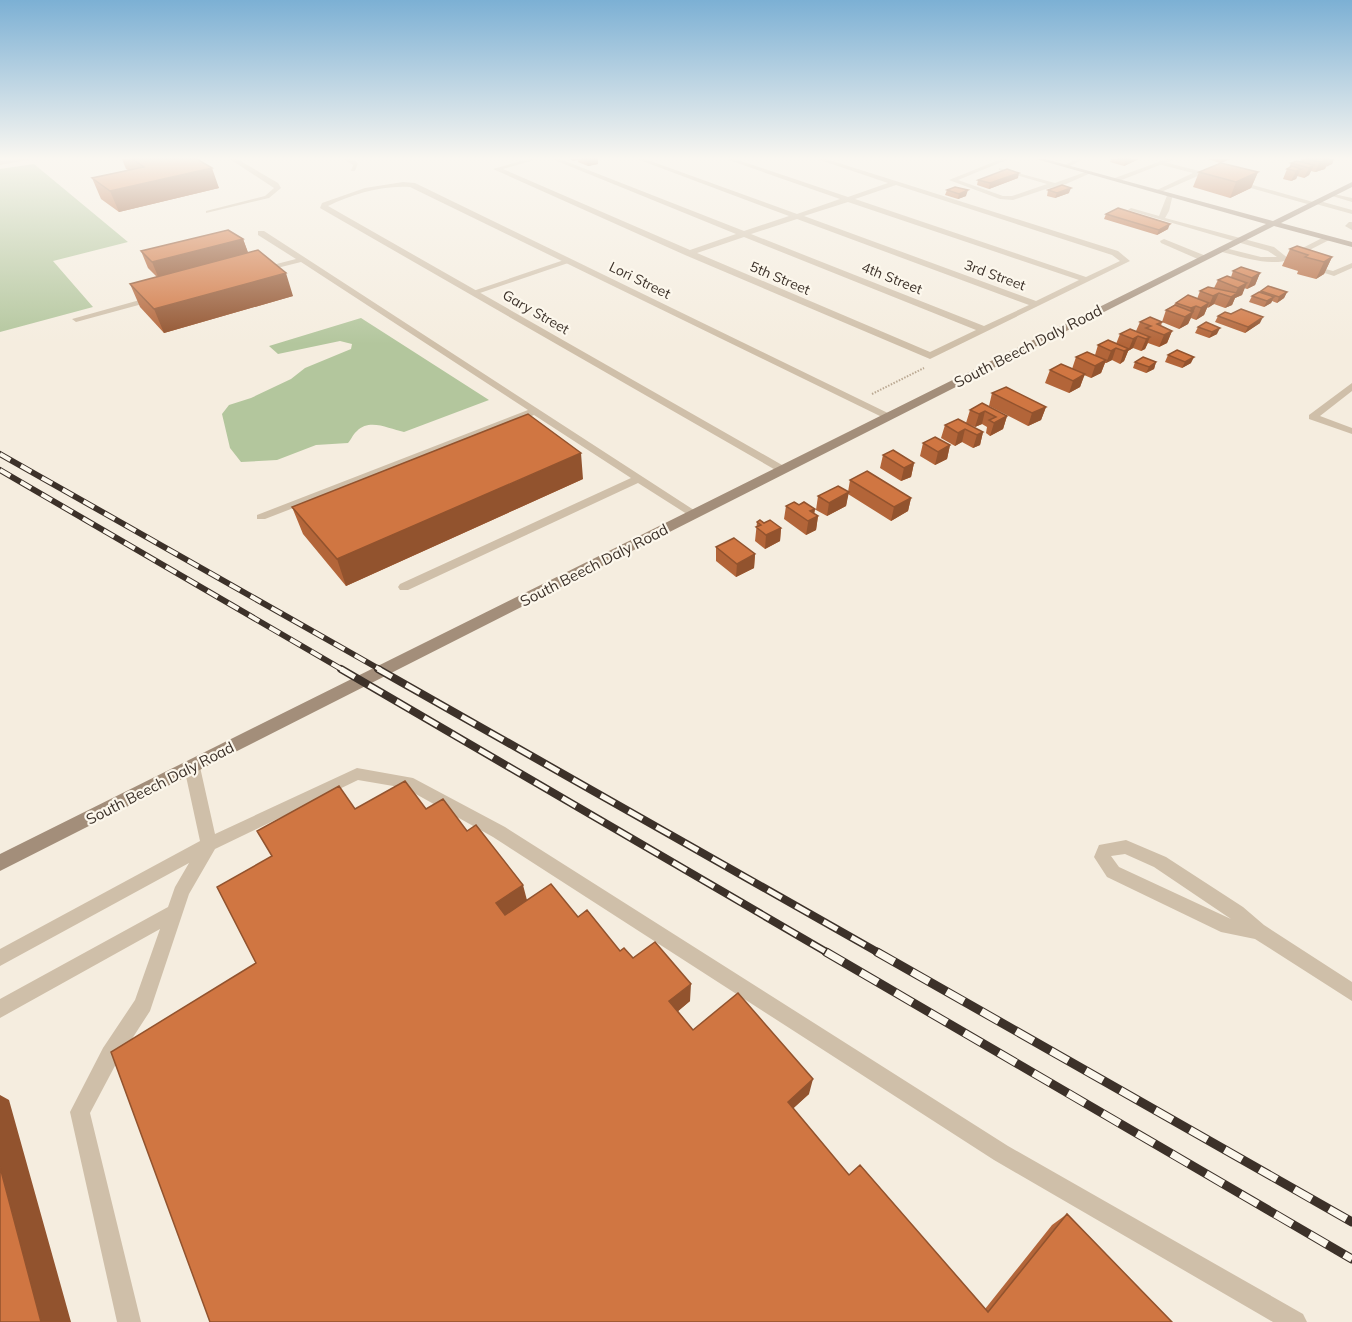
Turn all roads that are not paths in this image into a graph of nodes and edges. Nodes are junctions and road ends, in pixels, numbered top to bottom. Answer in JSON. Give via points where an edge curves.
{"nodes":[{"id":1,"x":347,"y":221,"type":"edge"},
{"id":2,"x":486,"y":221,"type":"edge"},
{"id":3,"x":614,"y":221,"type":"edge"},
{"id":4,"x":710,"y":221,"type":"edge"},
{"id":5,"x":782,"y":221,"type":"edge"},
{"id":6,"x":809,"y":221,"type":"edge"},
{"id":7,"x":911,"y":221,"type":"edge"},
{"id":8,"x":1016,"y":221,"type":"edge"},
{"id":9,"x":1166,"y":221,"type":"edge"},
{"id":10,"x":1268,"y":221,"type":"edge"},
{"id":11,"x":1276,"y":221,"type":"edge"},
{"id":12,"x":1273,"y":222,"type":"junction"},
{"id":13,"x":1189,"y":228,"type":"junction"},
{"id":14,"x":1181,"y":232,"type":"dead end"},
{"id":15,"x":261,"y":233,"type":"dead end"},
{"id":16,"x":744,"y":234,"type":"junction"},
{"id":17,"x":1173,"y":237,"type":"dead end"},
{"id":18,"x":1329,"y":238,"type":"junction"},
{"id":19,"x":1239,"y":239,"type":"junction"},
{"id":20,"x":1164,"y":241,"type":"junction"},
{"id":21,"x":1352,"y":245,"type":"edge"},
{"id":22,"x":1155,"y":246,"type":"dead end"},
{"id":23,"x":1221,"y":249,"type":"junction"},
{"id":24,"x":688,"y":253,"type":"junction"},
{"id":25,"x":1203,"y":258,"type":"junction"},
{"id":26,"x":1285,"y":259,"type":"junction"},
{"id":27,"x":301,"y":260,"type":"junction"},
{"id":28,"x":570,"y":261,"type":"junction"},
{"id":29,"x":1295,"y":262,"type":"edge"},
{"id":30,"x":1305,"y":265,"type":"edge"},
{"id":31,"x":1352,"y":265,"type":"edge"},
{"id":32,"x":248,"y":273,"type":"edge"},
{"id":33,"x":1086,"y":280,"type":"junction"},
{"id":34,"x":474,"y":292,"type":"junction"},
{"id":35,"x":168,"y":294,"type":"edge"},
{"id":36,"x":1036,"y":304,"type":"junction"},
{"id":37,"x":76,"y":320,"type":"dead end"},
{"id":38,"x":985,"y":330,"type":"junction"},
{"id":39,"x":1352,"y":386,"type":"edge"},
{"id":40,"x":535,"y":411,"type":"junction"},
{"id":41,"x":888,"y":416,"type":"junction"},
{"id":42,"x":1352,"y":431,"type":"edge"},
{"id":43,"x":783,"y":469,"type":"junction"},
{"id":44,"x":639,"y":478,"type":"junction"},
{"id":45,"x":694,"y":514,"type":"junction"},
{"id":46,"x":261,"y":517,"type":"dead end"},
{"id":47,"x":404,"y":587,"type":"dead end"},
{"id":48,"x":192,"y":767,"type":"junction"},
{"id":49,"x":209,"y":844,"type":"junction"},
{"id":50,"x":0,"y":863,"type":"edge"},
{"id":51,"x":174,"y":912,"type":"junction"},
{"id":52,"x":1258,"y":931,"type":"junction"},
{"id":53,"x":0,"y":958,"type":"edge"},
{"id":54,"x":1352,"y":992,"type":"edge"},
{"id":55,"x":0,"y":1009,"type":"edge"},
{"id":56,"x":129,"y":1322,"type":"edge"},
{"id":57,"x":1295,"y":1322,"type":"edge"}],
"edges":[{"from":1,"to":34,"type":"street","name":"Gary Street"},
{"from":2,"to":28,"type":"street","name":"Lori Street"},
{"from":3,"to":24,"type":"street","name":"5th Street"},
{"from":4,"to":16,"type":"street","name":"4th Street"},
{"from":5,"to":16,"type":"street"},
{"from":6,"to":36,"type":"street","name":"3rd Street"},
{"from":7,"to":33,"type":"street"},
{"from":8,"to":33,"type":"street","via":[[1115,252],[1126,261]]},
{"from":9,"to":13,"type":"lane"},
{"from":10,"to":12,"type":"street"},
{"from":11,"to":12,"type":"street","name":"South Beech Daly Road"},
{"from":12,"to":18,"type":"street"},
{"from":12,"to":19,"type":"street","name":"South Beech Daly Road"},
{"from":13,"to":14,"type":"lane"},
{"from":13,"to":19,"type":"lane"},
{"from":15,"to":27,"type":"lane"},
{"from":16,"to":24,"type":"street"},
{"from":16,"to":38,"type":"street","name":"4th Street"},
{"from":17,"to":20,"type":"lane"},
{"from":18,"to":21,"type":"street"},
{"from":18,"to":26,"type":"lane"},
{"from":19,"to":23,"type":"street","name":"South Beech Daly Road"},
{"from":19,"to":26,"type":"lane","via":[[1271,249]]},
{"from":20,"to":22,"type":"lane"},
{"from":20,"to":25,"type":"lane"},
{"from":23,"to":25,"type":"street","name":"South Beech Daly Road"},
{"from":23,"to":26,"type":"lane","via":[[1261,259]]},
{"from":24,"to":38,"type":"street","name":"5th Street","via":[[929,360]]},
{"from":25,"to":41,"type":"street","name":"South Beech Daly Road"},
{"from":26,"to":29,"type":"lane"},
{"from":27,"to":32,"type":"lane"},
{"from":27,"to":40,"type":"lane"},
{"from":28,"to":34,"type":"lane"},
{"from":28,"to":41,"type":"street","name":"Lori Street"},
{"from":30,"to":31,"type":"lane","via":[[1334,274]]},
{"from":33,"to":36,"type":"street"},
{"from":34,"to":43,"type":"street","name":"Gary Street"},
{"from":35,"to":37,"type":"lane"},
{"from":36,"to":38,"type":"street"},
{"from":39,"to":42,"type":"lane","via":[[1313,417]]},
{"from":40,"to":44,"type":"lane"},
{"from":40,"to":46,"type":"lane"},
{"from":41,"to":43,"type":"street","name":"South Beech Daly Road"},
{"from":43,"to":45,"type":"street","name":"South Beech Daly Road"},
{"from":44,"to":45,"type":"lane"},
{"from":44,"to":47,"type":"lane"},
{"from":45,"to":48,"type":"street","name":"South Beech Daly Road"},
{"from":48,"to":49,"type":"lane"},
{"from":48,"to":50,"type":"street","name":"South Beech Daly Road"},
{"from":49,"to":51,"type":"lane"},
{"from":49,"to":53,"type":"lane"},
{"from":49,"to":57,"type":"lane","via":[[357,774],[408,782],[499,832],[1001,1153]]},
{"from":51,"to":55,"type":"lane"},
{"from":51,"to":56,"type":"lane","via":[[143,1005],[80,1112]]},
{"from":52,"to":52,"type":"lane","via":[[1160,862],[1126,847],[1105,850],[1102,857],[1113,872],[1227,926]]},
{"from":52,"to":54,"type":"lane"}]}
